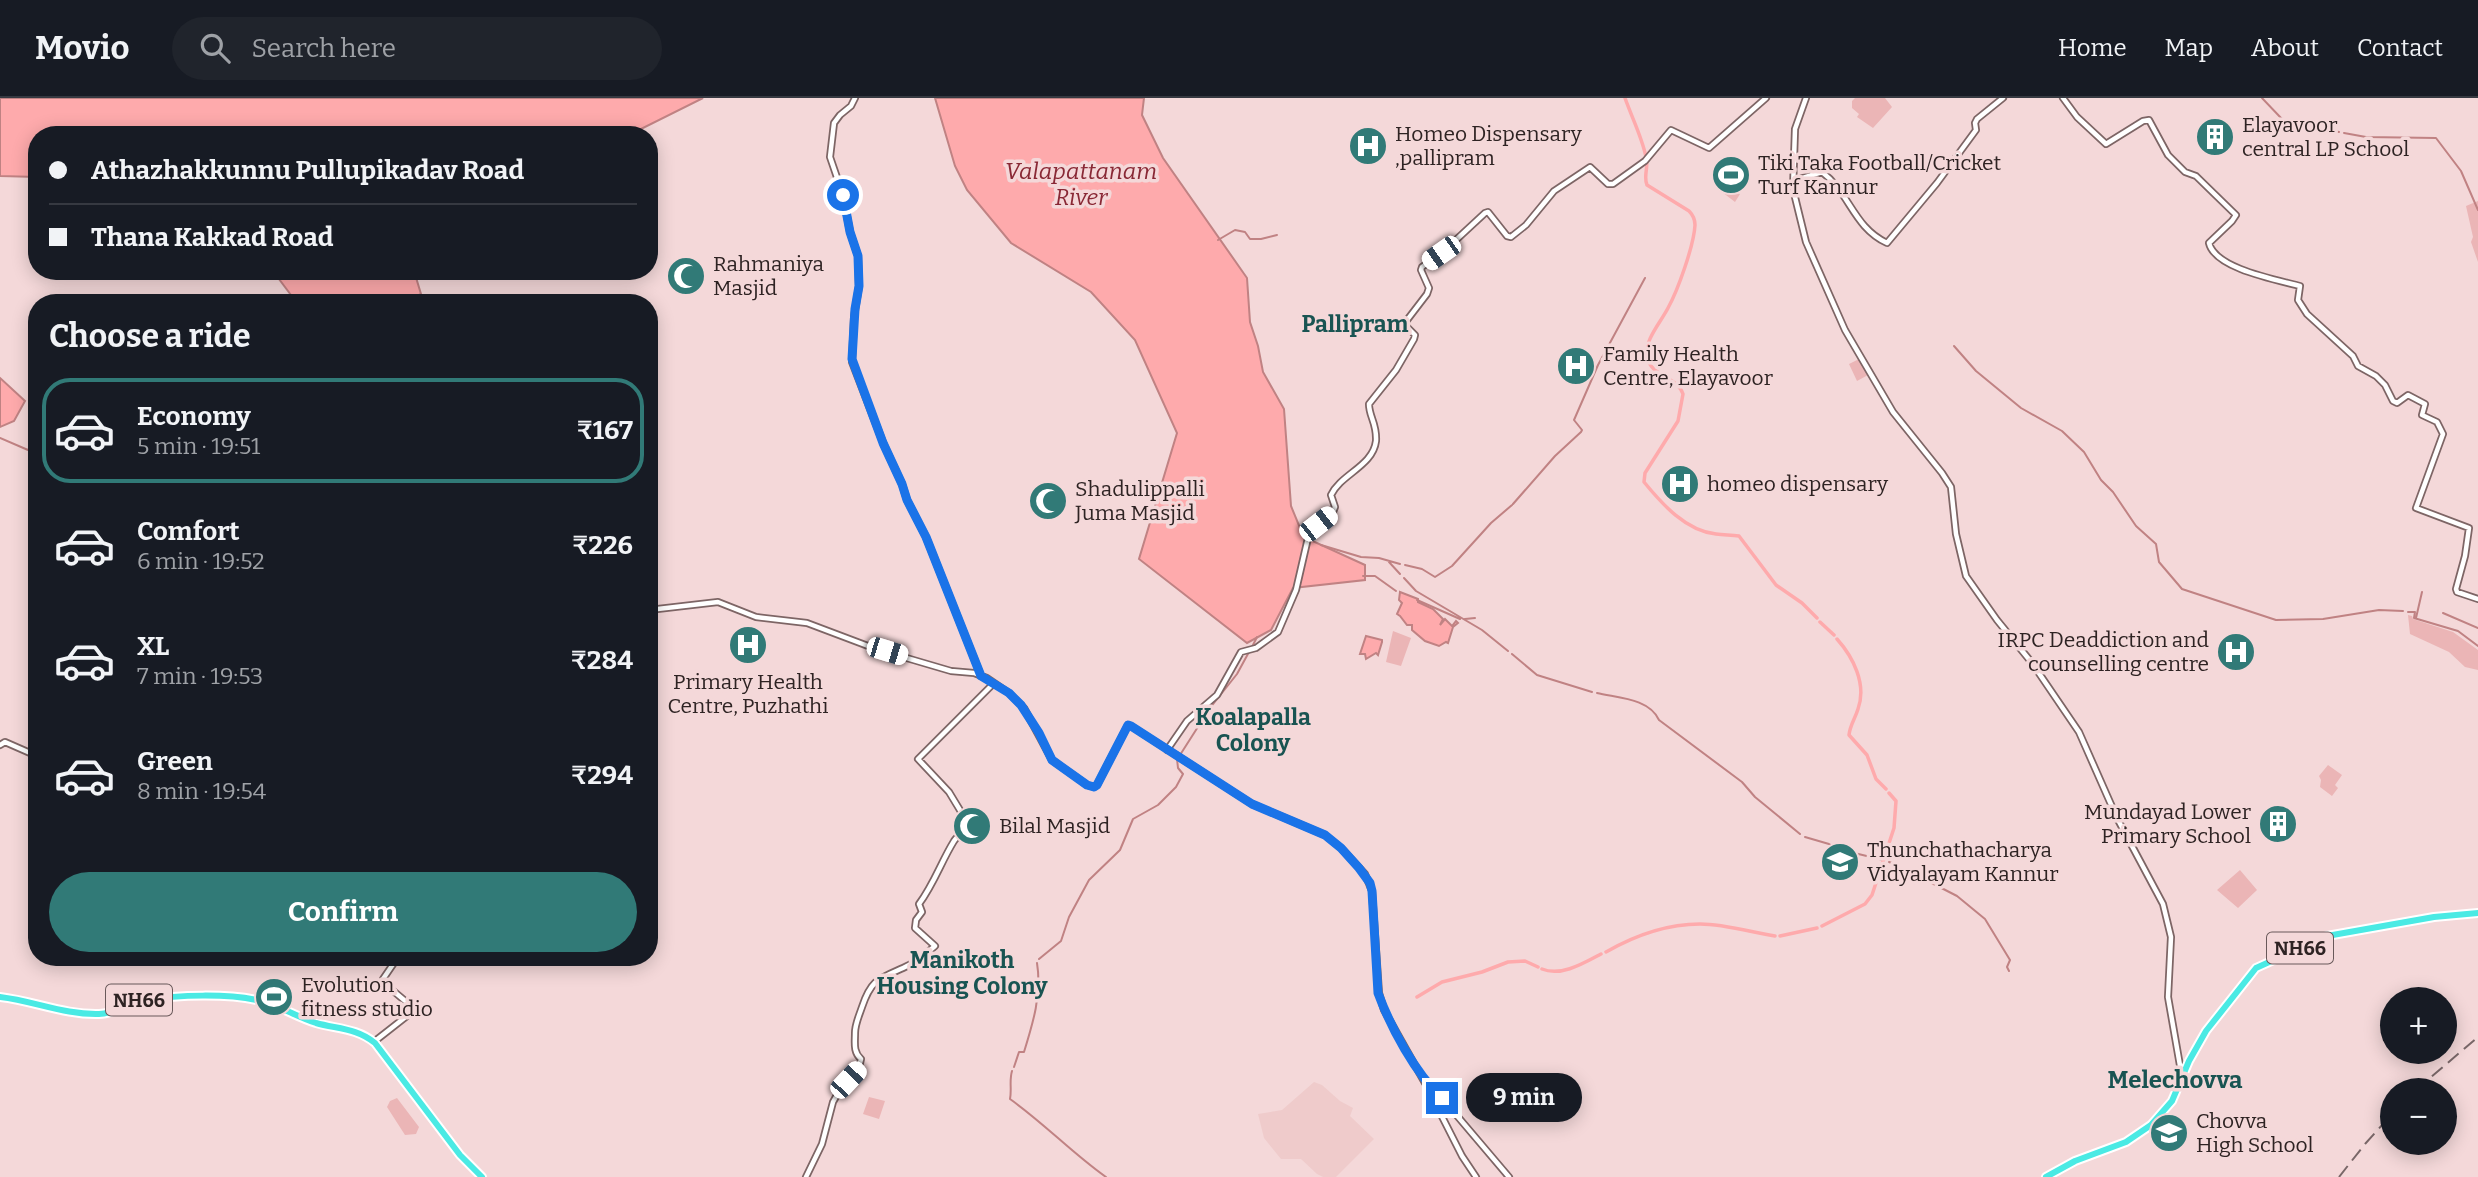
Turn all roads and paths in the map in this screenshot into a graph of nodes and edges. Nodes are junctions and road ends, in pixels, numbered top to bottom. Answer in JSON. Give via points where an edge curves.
{"nodes":[{"id":1,"x":855,"y":98,"type":"edge"},
{"id":2,"x":1766,"y":98,"type":"edge"},
{"id":3,"x":1806,"y":98,"type":"edge"},
{"id":4,"x":2003,"y":98,"type":"edge"},
{"id":5,"x":2063,"y":98,"type":"edge"},
{"id":6,"x":1793,"y":181,"type":"junction"},
{"id":7,"x":2478,"y":598,"type":"edge"},
{"id":8,"x":658,"y":609,"type":"edge"},
{"id":9,"x":981,"y":676,"type":"junction"},
{"id":10,"x":994,"y":682,"type":"junction"},
{"id":11,"x":0,"y":745,"type":"edge"},
{"id":12,"x":1167,"y":750,"type":"junction"},
{"id":13,"x":28,"y":752,"type":"edge"},
{"id":14,"x":2478,"y":913,"type":"edge"},
{"id":15,"x":392,"y":966,"type":"edge"},
{"id":16,"x":0,"y":997,"type":"edge"},
{"id":17,"x":374,"y":1041,"type":"junction"},
{"id":18,"x":2178,"y":1065,"type":"junction"},
{"id":19,"x":2186,"y":1067,"type":"junction"},
{"id":20,"x":2182,"y":1077,"type":"junction"},
{"id":21,"x":1425,"y":1083,"type":"junction"},
{"id":22,"x":484,"y":1177,"type":"edge"},
{"id":23,"x":806,"y":1177,"type":"edge"},
{"id":24,"x":1476,"y":1177,"type":"edge"},
{"id":25,"x":1509,"y":1177,"type":"edge"},
{"id":26,"x":2044,"y":1177,"type":"edge"}],
"edges":[{"from":1,"to":9,"type":"main road","via":[[834,123],[830,157],[858,256],[852,362]]},
{"from":2,"to":12,"type":"main road","via":[[1709,148],[1671,130],[1635,169],[1610,185],[1590,167],[1554,191],[1511,237],[1485,213],[1422,267],[1428,289],[1404,324],[1415,339],[1369,404],[1376,426],[1374,448],[1334,489],[1335,508],[1309,535],[1296,590],[1278,632],[1239,656],[1217,695],[1185,723]]},
{"from":3,"to":6,"type":"main road","via":[[1796,129]]},
{"from":4,"to":6,"type":"main road","via":[[1976,121],[1976,131],[1887,243],[1855,217],[1840,190],[1822,172]]},
{"from":5,"to":7,"type":"main road","via":[[2106,144],[2148,119],[2168,155],[2236,215],[2208,243],[2211,249],[2228,263],[2260,277],[2300,286],[2300,306],[2358,366],[2385,385],[2393,401],[2408,395],[2425,404],[2422,415],[2437,422],[2444,434],[2417,509],[2469,528],[2456,591]]},
{"from":6,"to":18,"type":"main road","via":[[1805,240],[1845,330],[1893,412],[1951,487],[1955,534],[1966,576],[2079,732],[2117,818],[2155,886],[2171,937],[2168,997]]},
{"from":8,"to":9,"type":"main road","via":[[718,602],[756,617],[807,623],[876,649]]},
{"from":9,"to":10,"type":"main road"},
{"from":10,"to":12,"type":"main road","via":[[1024,708],[1052,760],[1087,785],[1097,785],[1128,725]]},
{"from":10,"to":23,"type":"main road","via":[[918,759],[949,792],[969,825],[946,854],[919,904],[922,912],[915,928],[935,946],[911,964],[882,976],[866,994],[855,1027],[859,1067],[833,1102],[822,1144]]},
{"from":11,"to":13,"type":"main road","via":[[5,742]]},
{"from":12,"to":21,"type":"main road","via":[[1252,804],[1325,835],[1365,874],[1372,891],[1378,993]]},
{"from":14,"to":19,"type":"highway","number":"NH66","via":[[2327,936],[2256,968],[2213,1022]]},
{"from":15,"to":17,"type":"main road","via":[[383,979],[385,984],[412,1012]]},
{"from":16,"to":17,"type":"highway","number":"NH66","via":[[63,1011],[103,1014],[141,1000],[240,998],[358,1030]]},
{"from":17,"to":22,"type":"highway","number":"NH66"},
{"from":18,"to":19,"type":"main road"},
{"from":18,"to":20,"type":"main road"},
{"from":19,"to":20,"type":"highway","number":"NH66"},
{"from":20,"to":26,"type":"highway","number":"NH66","via":[[2172,1101],[2155,1119],[2122,1142],[2070,1160]]},
{"from":21,"to":24,"type":"main road"},
{"from":21,"to":25,"type":"main road"}]}
